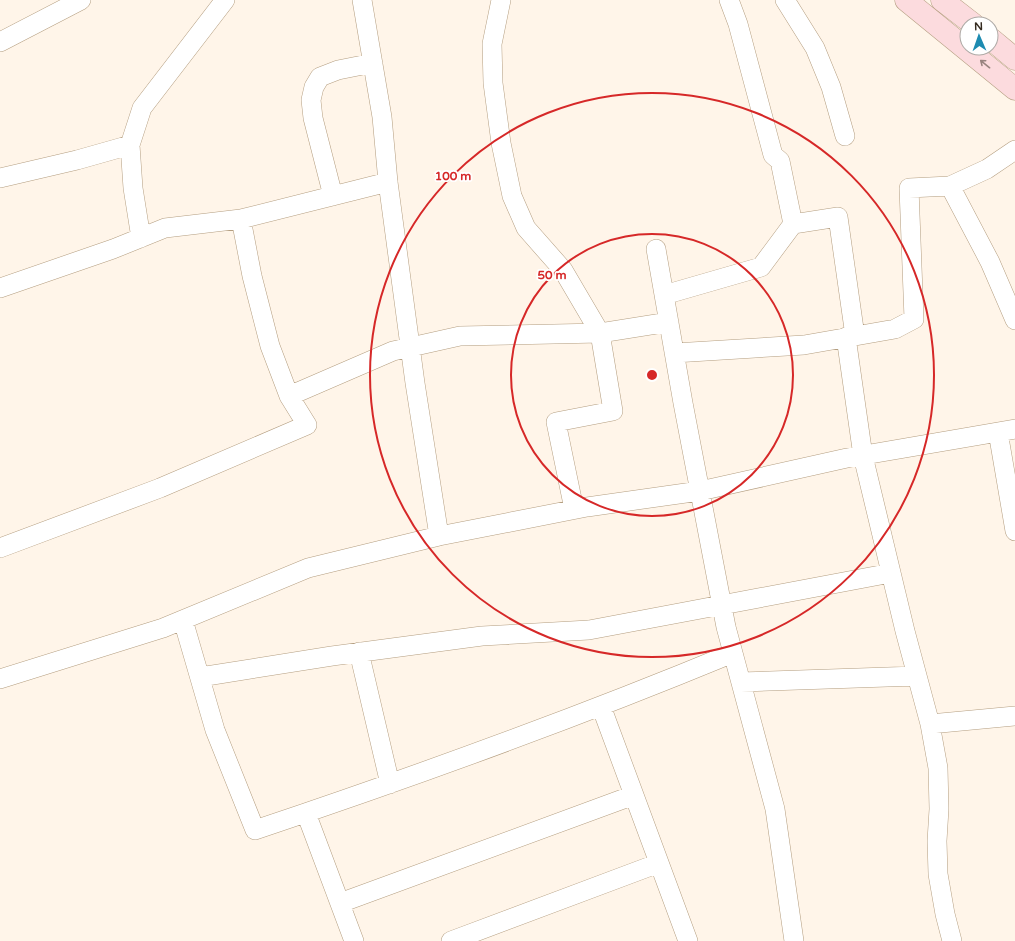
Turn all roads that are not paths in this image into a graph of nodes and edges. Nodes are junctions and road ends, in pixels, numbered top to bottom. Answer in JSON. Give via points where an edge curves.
{"nodes":[{"id":1,"x":80,"y":0,"type":"edge"},
{"id":2,"x":225,"y":0,"type":"edge"},
{"id":3,"x":362,"y":0,"type":"edge"},
{"id":4,"x":501,"y":0,"type":"edge"},
{"id":5,"x":730,"y":0,"type":"edge"},
{"id":6,"x":784,"y":0,"type":"edge"},
{"id":7,"x":906,"y":0,"type":"edge"},
{"id":8,"x":942,"y":0,"type":"edge"},
{"id":9,"x":963,"y":16,"type":"edge"},
{"id":10,"x":0,"y":42,"type":"edge"},
{"id":11,"x":999,"y":46,"type":"edge"},
{"id":12,"x":1015,"y":59,"type":"edge"},
{"id":13,"x":373,"y":63,"type":"junction"},
{"id":14,"x":1015,"y":89,"type":"edge"},
{"id":15,"x":845,"y":136,"type":"dead end"},
{"id":16,"x":130,"y":145,"type":"junction"},
{"id":17,"x":1015,"y":150,"type":"edge"},
{"id":18,"x":0,"y":178,"type":"edge"},
{"id":19,"x":388,"y":182,"type":"junction"},
{"id":20,"x":950,"y":186,"type":"junction"},
{"id":21,"x":333,"y":196,"type":"junction"},
{"id":22,"x":241,"y":219,"type":"junction"},
{"id":23,"x":793,"y":224,"type":"junction"},
{"id":24,"x":142,"y":238,"type":"junction"},
{"id":25,"x":656,"y":249,"type":"dead end"},
{"id":26,"x":0,"y":288,"type":"edge"},
{"id":27,"x":664,"y":295,"type":"junction"},
{"id":28,"x":1015,"y":320,"type":"edge"},
{"id":29,"x":669,"y":322,"type":"junction"},
{"id":30,"x":600,"y":333,"type":"junction"},
{"id":31,"x":850,"y":336,"type":"junction"},
{"id":32,"x":410,"y":347,"type":"junction"},
{"id":33,"x":674,"y":353,"type":"junction"},
{"id":34,"x":289,"y":396,"type":"junction"},
{"id":35,"x":1006,"y":431,"type":"edge"},
{"id":36,"x":862,"y":456,"type":"junction"},
{"id":37,"x":700,"y":491,"type":"junction"},
{"id":38,"x":574,"y":509,"type":"junction"},
{"id":39,"x":1015,"y":531,"type":"edge"},
{"id":40,"x":439,"y":536,"type":"junction"},
{"id":41,"x":0,"y":548,"type":"edge"},
{"id":42,"x":891,"y":573,"type":"junction"},
{"id":43,"x":722,"y":605,"type":"junction"},
{"id":44,"x":183,"y":620,"type":"junction"},
{"id":45,"x":359,"y":652,"type":"junction"},
{"id":46,"x":733,"y":653,"type":"junction"},
{"id":47,"x":917,"y":676,"type":"junction"},
{"id":48,"x":200,"y":677,"type":"junction"},
{"id":49,"x":0,"y":679,"type":"edge"},
{"id":50,"x":741,"y":682,"type":"junction"},
{"id":51,"x":601,"y":706,"type":"junction"},
{"id":52,"x":1015,"y":716,"type":"edge"},
{"id":53,"x":930,"y":724,"type":"junction"},
{"id":54,"x":390,"y":784,"type":"junction"},
{"id":55,"x":634,"y":795,"type":"junction"},
{"id":56,"x":306,"y":813,"type":"junction"},
{"id":57,"x":659,"y":863,"type":"junction"},
{"id":58,"x":340,"y":903,"type":"junction"},
{"id":59,"x":354,"y":941,"type":"edge"},
{"id":60,"x":451,"y":941,"type":"edge"},
{"id":61,"x":688,"y":941,"type":"edge"},
{"id":62,"x":794,"y":941,"type":"edge"},
{"id":63,"x":952,"y":941,"type":"edge"}],
"edges":[{"from":1,"to":10,"type":"street"},
{"from":2,"to":16,"type":"street","via":[[142,108]]},
{"from":3,"to":13,"type":"street"},
{"from":4,"to":30,"type":"street","via":[[492,44],[494,83],[501,143],[512,196],[526,228],[563,270]]},
{"from":5,"to":23,"type":"street","via":[[773,155],[780,161]]},
{"from":6,"to":15,"type":"street","via":[[815,48],[831,87]]},
{"from":14,"to":7,"type":"street","one_way":true},
{"from":8,"to":9,"type":"street"},
{"from":11,"to":12,"type":"street"},
{"from":13,"to":19,"type":"street","via":[[382,117]]},
{"from":13,"to":21,"type":"street","via":[[338,70],[320,77],[314,87],[311,100],[313,118]]},
{"from":16,"to":18,"type":"street"},
{"from":16,"to":24,"type":"street","via":[[133,188]]},
{"from":17,"to":20,"type":"street","via":[[987,169]]},
{"from":19,"to":21,"type":"street"},
{"from":19,"to":32,"type":"street"},
{"from":20,"to":28,"type":"street","via":[[990,262]]},
{"from":20,"to":31,"type":"street","via":[[909,188],[914,319],[895,329]]},
{"from":21,"to":22,"type":"street"},
{"from":22,"to":24,"type":"street","via":[[165,228]]},
{"from":22,"to":34,"type":"street","via":[[270,346]]},
{"from":23,"to":27,"type":"street","via":[[762,267]]},
{"from":23,"to":31,"type":"street","via":[[838,217]]},
{"from":24,"to":26,"type":"street"},
{"from":25,"to":27,"type":"street"},
{"from":27,"to":29,"type":"street"},
{"from":29,"to":30,"type":"street"},
{"from":29,"to":33,"type":"street"},
{"from":30,"to":32,"type":"street","via":[[460,336]]},
{"from":30,"to":38,"type":"street","via":[[613,411],[556,422]]},
{"from":31,"to":33,"type":"street","via":[[804,345]]},
{"from":31,"to":36,"type":"street"},
{"from":32,"to":34,"type":"street","via":[[392,351]]},
{"from":32,"to":40,"type":"street"},
{"from":33,"to":37,"type":"street"},
{"from":34,"to":41,"type":"street","via":[[307,425],[160,488]]},
{"from":35,"to":36,"type":"street"},
{"from":35,"to":39,"type":"street"},
{"from":36,"to":37,"type":"street"},
{"from":36,"to":42,"type":"street"},
{"from":37,"to":38,"type":"street"},
{"from":37,"to":43,"type":"street"},
{"from":38,"to":40,"type":"street"},
{"from":40,"to":44,"type":"street","via":[[308,568]]},
{"from":42,"to":43,"type":"street"},
{"from":42,"to":47,"type":"street"},
{"from":43,"to":45,"type":"street","via":[[589,630],[482,636]]},
{"from":43,"to":46,"type":"street"},
{"from":44,"to":48,"type":"street"},
{"from":44,"to":49,"type":"street"},
{"from":45,"to":48,"type":"street"},
{"from":45,"to":54,"type":"street"},
{"from":46,"to":50,"type":"street"},
{"from":46,"to":51,"type":"street"},
{"from":47,"to":50,"type":"street"},
{"from":47,"to":53,"type":"street"},
{"from":48,"to":56,"type":"street","via":[[215,730],[255,830]]},
{"from":50,"to":62,"type":"street","via":[[775,809]]},
{"from":51,"to":54,"type":"street"},
{"from":51,"to":55,"type":"street"},
{"from":52,"to":53,"type":"street"},
{"from":53,"to":63,"type":"street","via":[[938,768],[938,874]]},
{"from":54,"to":56,"type":"street"},
{"from":55,"to":57,"type":"street"},
{"from":55,"to":58,"type":"street"},
{"from":56,"to":58,"type":"street"},
{"from":57,"to":60,"type":"street"},
{"from":57,"to":61,"type":"street"},
{"from":58,"to":59,"type":"street"}]}
